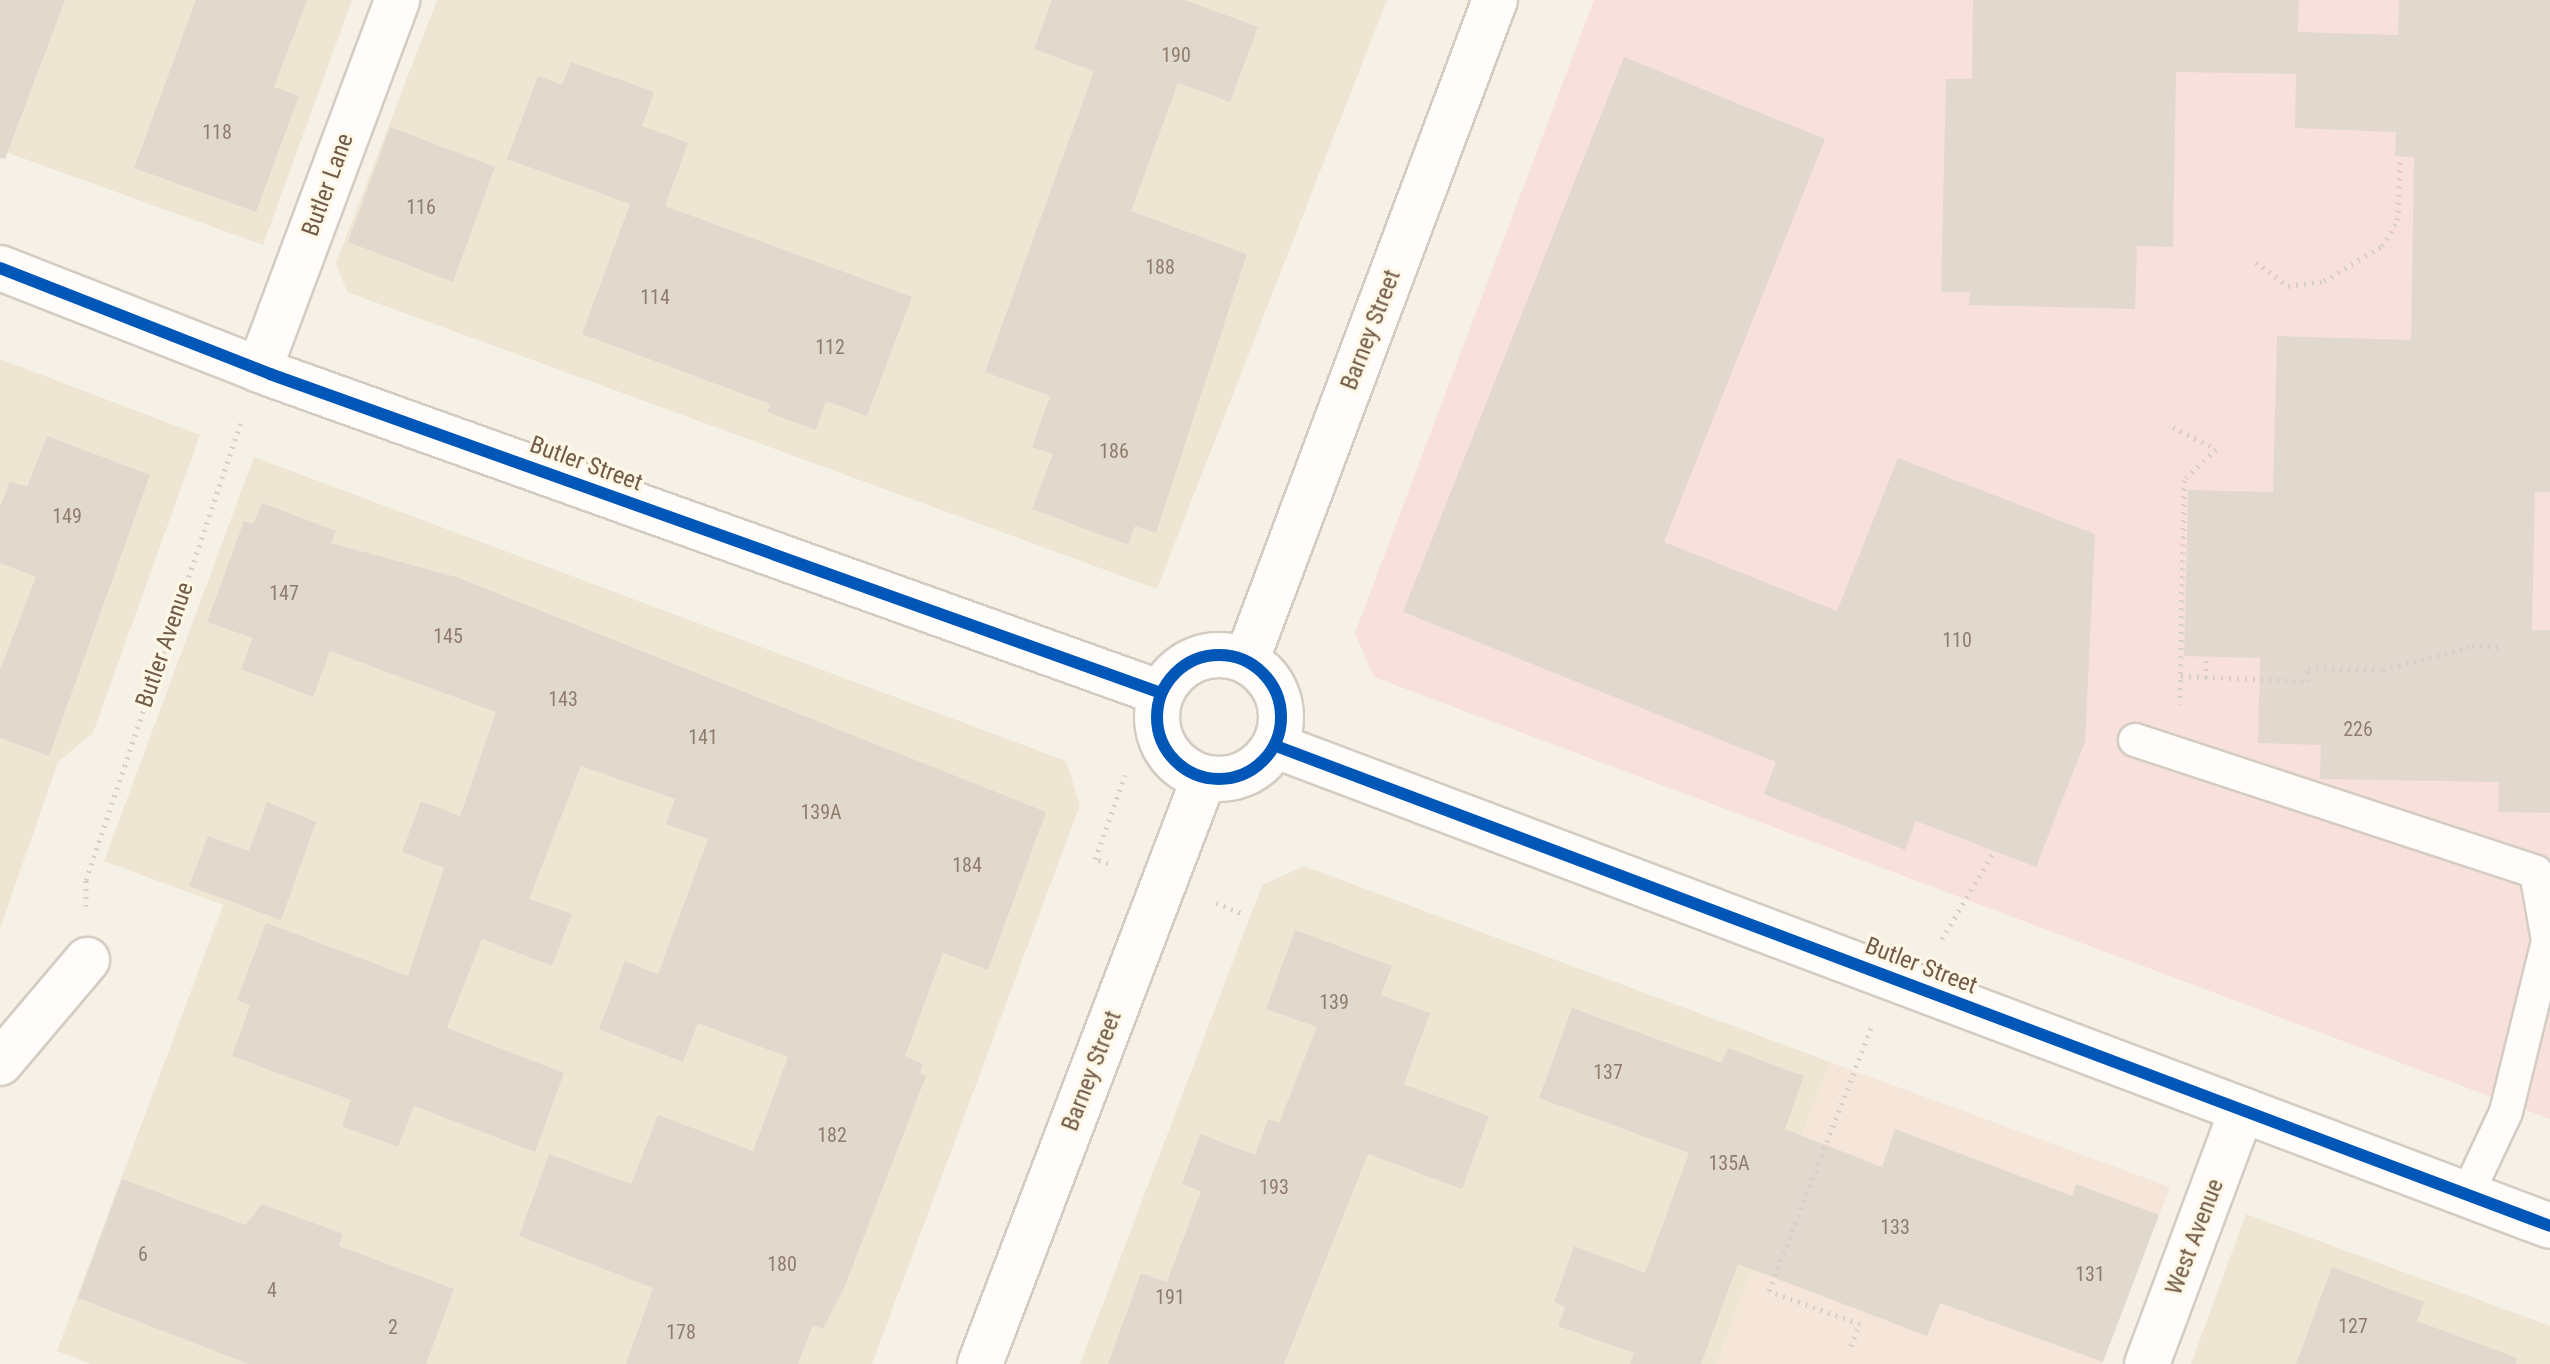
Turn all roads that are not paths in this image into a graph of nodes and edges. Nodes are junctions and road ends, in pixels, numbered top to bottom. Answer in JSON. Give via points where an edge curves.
{"nodes":[{"id":1,"x":397,"y":0,"type":"edge"},
{"id":2,"x":1495,"y":0,"type":"edge"},
{"id":3,"x":0,"y":268,"type":"edge"},
{"id":4,"x":259,"y":370,"type":"junction"},
{"id":5,"x":1247,"y":659,"type":"junction"},
{"id":6,"x":1161,"y":693,"type":"junction"},
{"id":7,"x":2135,"y":740,"type":"dead end"},
{"id":8,"x":1276,"y":746,"type":"junction"},
{"id":9,"x":1204,"y":778,"type":"junction"},
{"id":10,"x":87,"y":960,"type":"dead end"},
{"id":11,"x":0,"y":1063,"type":"edge"},
{"id":12,"x":2242,"y":1110,"type":"junction"},
{"id":13,"x":2467,"y":1195,"type":"junction"},
{"id":14,"x":2550,"y":1226,"type":"edge"},
{"id":15,"x":980,"y":1364,"type":"edge"},
{"id":16,"x":2147,"y":1364,"type":"edge"}],
"edges":[{"from":1,"to":4,"type":"street","name":"Butler Lane"},
{"from":2,"to":5,"type":"street","name":"Barney Street"},
{"from":3,"to":4,"type":"street","name":"Butler Street"},
{"from":4,"to":6,"type":"street","name":"Butler Street"},
{"from":5,"to":6,"type":"street","via":[[1211,654],[1177,669]]},
{"from":5,"to":8,"type":"street","via":[[1272,681],[1283,713]]},
{"from":6,"to":9,"type":"street","via":[[1157,726],[1166,750]]},
{"from":7,"to":13,"type":"lane","via":[[2536,872],[2548,941],[2506,1112]]},
{"from":8,"to":9,"type":"street","via":[[1245,775]]},
{"from":8,"to":12,"type":"street","name":"Butler Street"},
{"from":9,"to":15,"type":"street","name":"Barney Street"},
{"from":10,"to":11,"type":"street"},
{"from":12,"to":13,"type":"street","name":"Butler Street"},
{"from":12,"to":16,"type":"street","name":"West Avenue"},
{"from":13,"to":14,"type":"street","name":"Butler Street"}]}
